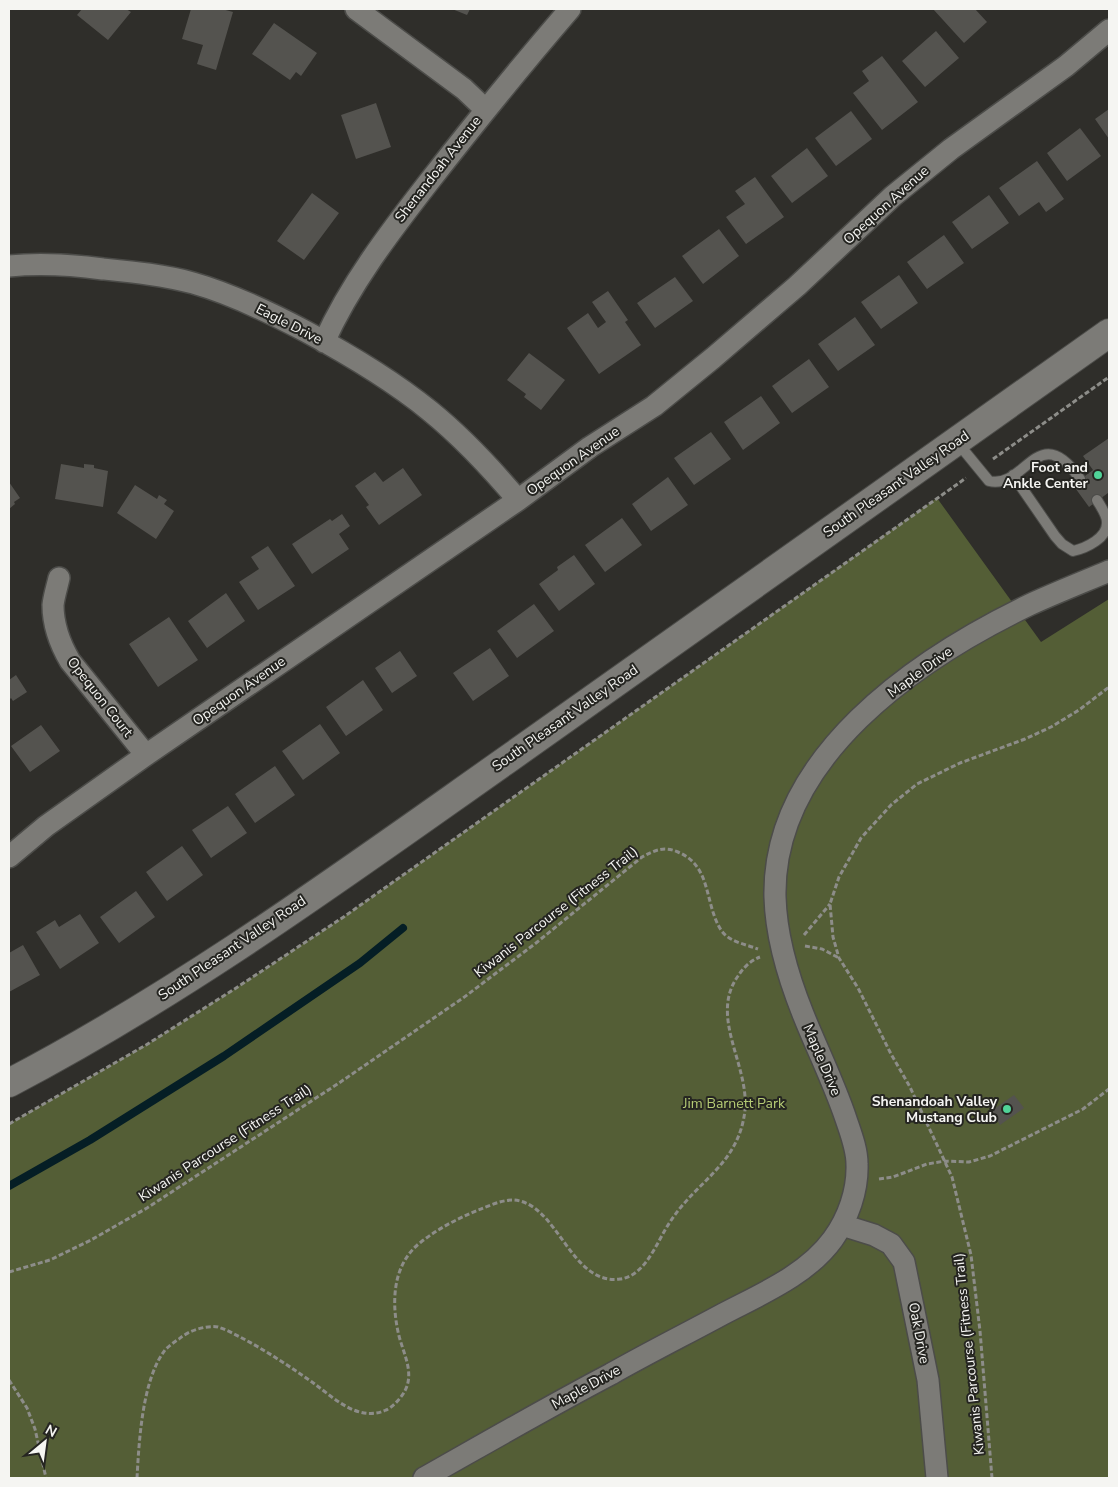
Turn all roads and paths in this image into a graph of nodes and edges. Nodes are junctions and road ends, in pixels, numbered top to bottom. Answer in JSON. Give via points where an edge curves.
{"nodes":[{"id":1,"x":356,"y":9,"type":"edge"},
{"id":2,"x":570,"y":9,"type":"edge"},
{"id":3,"x":1109,"y":30,"type":"edge"},
{"id":4,"x":485,"y":109,"type":"junction"},
{"id":5,"x":9,"y":266,"type":"edge"},
{"id":6,"x":1109,"y":333,"type":"edge"},
{"id":7,"x":324,"y":342,"type":"junction"},
{"id":8,"x":1109,"y":377,"type":"edge"},
{"id":9,"x":957,"y":441,"type":"junction"},
{"id":10,"x":978,"y":470,"type":"junction"},
{"id":11,"x":1013,"y":475,"type":"junction"},
{"id":12,"x":1080,"y":479,"type":"dead end"},
{"id":13,"x":518,"y":500,"type":"junction"},
{"id":14,"x":1097,"y":500,"type":"dead end"},
{"id":15,"x":1109,"y":571,"type":"edge"},
{"id":16,"x":59,"y":578,"type":"dead end"},
{"id":17,"x":1109,"y":687,"type":"edge"},
{"id":18,"x":146,"y":755,"type":"junction"},
{"id":19,"x":9,"y":857,"type":"edge"},
{"id":20,"x":830,"y":904,"type":"junction"},
{"id":21,"x":802,"y":938,"type":"dead end"},
{"id":22,"x":804,"y":946,"type":"dead end"},
{"id":23,"x":762,"y":950,"type":"dead end"},
{"id":24,"x":762,"y":956,"type":"dead end"},
{"id":25,"x":839,"y":958,"type":"junction"},
{"id":26,"x":9,"y":1083,"type":"edge"},
{"id":27,"x":1109,"y":1089,"type":"edge"},
{"id":28,"x":9,"y":1124,"type":"edge"},
{"id":29,"x":945,"y":1162,"type":"junction"},
{"id":30,"x":856,"y":1182,"type":"junction"},
{"id":31,"x":842,"y":1225,"type":"junction"},
{"id":32,"x":9,"y":1272,"type":"edge"},
{"id":33,"x":9,"y":1380,"type":"edge"},
{"id":34,"x":46,"y":1478,"type":"edge"},
{"id":35,"x":137,"y":1478,"type":"edge"},
{"id":36,"x":424,"y":1478,"type":"edge"},
{"id":37,"x":938,"y":1478,"type":"edge"},
{"id":38,"x":992,"y":1478,"type":"edge"}],
"edges":[{"from":1,"to":4,"type":"street","via":[[464,89]]},
{"from":2,"to":4,"type":"street","name":"Shenandoah Avenue"},
{"from":3,"to":13,"type":"street","name":"Opequon Avenue","via":[[1066,66],[950,149],[893,196],[797,286],[668,394]]},
{"from":4,"to":7,"type":"street","name":"Shenandoah Avenue","via":[[395,225],[336,314]]},
{"from":5,"to":7,"type":"street","name":"Eagle Drive","via":[[79,266],[193,283],[270,313]]},
{"from":6,"to":9,"type":"main road","name":"South Pleasant Valley Road"},
{"from":7,"to":13,"type":"street","name":"Eagle Drive","via":[[429,410],[464,441]]},
{"from":8,"to":10,"type":"path"},
{"from":9,"to":10,"type":"lane"},
{"from":9,"to":26,"type":"main road","name":"South Pleasant Valley Road","via":[[222,957],[131,1015]]},
{"from":10,"to":11,"type":"lane","via":[[996,483]]},
{"from":10,"to":28,"type":"path","via":[[346,916],[146,1044]]},
{"from":11,"to":12,"type":"lane","via":[[1033,459],[1048,455],[1063,458]]},
{"from":11,"to":14,"type":"lane","via":[[1055,536],[1073,550],[1092,544],[1107,527],[1108,520]]},
{"from":13,"to":18,"type":"street","name":"Opequon Avenue"},
{"from":15,"to":30,"type":"street","name":"Maple Drive","via":[[1031,604],[980,631],[904,680],[840,738],[820,762],[795,805],[777,866],[775,898],[782,949],[802,1012],[853,1139]]},
{"from":16,"to":18,"type":"street","name":"Opequon Court","via":[[53,605],[60,644],[70,661]]},
{"from":17,"to":20,"type":"path","name":"Kiwanis Parcourse (Fitness Trail)","via":[[1051,727],[952,766],[917,784],[891,805],[861,838],[839,877]]},
{"from":18,"to":19,"type":"street","name":"Opequon Avenue","via":[[46,826]]},
{"from":20,"to":21,"type":"path","name":"Kiwanis Parcourse (Fitness Trail)"},
{"from":20,"to":25,"type":"path","name":"Kiwanis Parcourse (Fitness Trail)"},
{"from":22,"to":25,"type":"path","via":[[822,949]]},
{"from":23,"to":32,"type":"path","name":"Kiwanis Parcourse (Fitness Trail)","via":[[730,939],[721,930],[696,862],[670,848],[655,849],[470,992],[339,1083],[147,1208],[50,1260]]},
{"from":24,"to":35,"type":"path","via":[[755,958],[742,971],[727,999],[728,1025],[743,1077],[745,1108],[734,1147],[713,1176],[672,1218],[644,1266],[621,1279],[604,1278],[592,1272],[574,1256],[540,1212],[514,1200],[499,1202],[455,1220],[412,1249],[404,1260],[394,1292],[409,1374],[408,1388],[387,1410],[358,1412],[253,1344],[218,1327],[200,1328],[184,1334],[166,1349],[156,1366],[142,1414]]},
{"from":25,"to":29,"type":"path","name":"Kiwanis Parcourse (Fitness Trail)","via":[[914,1094]]},
{"from":27,"to":29,"type":"path","via":[[1083,1109],[990,1156],[969,1162]]},
{"from":29,"to":30,"type":"path","via":[[927,1164],[893,1177]]},
{"from":29,"to":38,"type":"path","name":"Kiwanis Parcourse (Fitness Trail)","via":[[952,1177],[971,1255]]},
{"from":30,"to":31,"type":"street","name":"Maple Drive"},
{"from":31,"to":36,"type":"street","name":"Maple Drive","via":[[820,1254],[775,1287],[608,1375]]},
{"from":31,"to":37,"type":"street","name":"Oak Drive","via":[[891,1244],[904,1262],[928,1380]]},
{"from":33,"to":34,"type":"path","via":[[36,1429]]}]}
